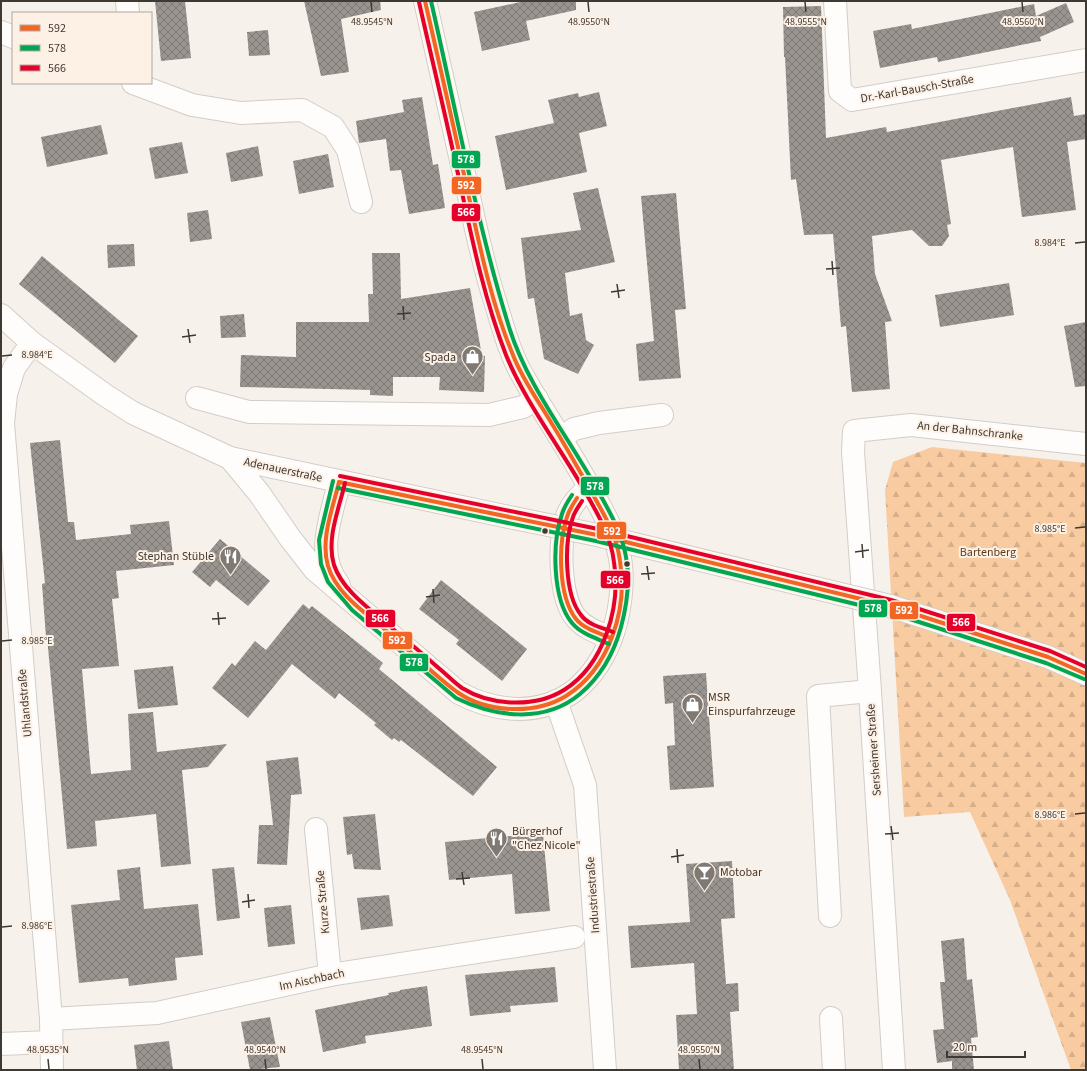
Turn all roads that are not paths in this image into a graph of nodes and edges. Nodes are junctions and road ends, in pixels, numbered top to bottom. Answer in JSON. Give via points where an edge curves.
{"nodes":[{"id":1,"x":127,"y":1,"type":"edge"},
{"id":2,"x":425,"y":1,"type":"edge"},
{"id":3,"x":835,"y":1,"type":"edge"},
{"id":4,"x":128,"y":12,"type":"edge"},
{"id":5,"x":1,"y":32,"type":"edge"},
{"id":6,"x":12,"y":37,"type":"edge"},
{"id":7,"x":1086,"y":60,"type":"edge"},
{"id":8,"x":136,"y":84,"type":"edge"},
{"id":9,"x":361,"y":202,"type":"dead end"},
{"id":10,"x":1,"y":315,"type":"edge"},
{"id":11,"x":32,"y":343,"type":"junction"},
{"id":12,"x":197,"y":398,"type":"dead end"},
{"id":13,"x":537,"y":399,"type":"junction"},
{"id":14,"x":662,"y":415,"type":"dead end"},
{"id":15,"x":854,"y":431,"type":"joint"},
{"id":16,"x":561,"y":438,"type":"junction"},
{"id":17,"x":1086,"y":444,"type":"edge"},
{"id":18,"x":230,"y":458,"type":"junction"},
{"id":19,"x":4,"y":479,"type":"edge"},
{"id":20,"x":339,"y":482,"type":"junction"},
{"id":21,"x":590,"y":488,"type":"junction"},
{"id":22,"x":348,"y":598,"type":"junction"},
{"id":23,"x":611,"y":638,"type":"junction"},
{"id":24,"x":1086,"y":674,"type":"edge"},
{"id":25,"x":870,"y":691,"type":"junction"},
{"id":26,"x":556,"y":701,"type":"junction"},
{"id":27,"x":316,"y":829,"type":"dead end"},
{"id":28,"x":830,"y":916,"type":"dead end"},
{"id":29,"x":574,"y":937,"type":"dead end"},
{"id":30,"x":330,"y":975,"type":"junction"},
{"id":31,"x":831,"y":1018,"type":"dead end"},
{"id":32,"x":51,"y":1019,"type":"junction"},
{"id":33,"x":51,"y":1042,"type":"junction"},
{"id":34,"x":1,"y":1044,"type":"edge"},
{"id":35,"x":52,"y":1070,"type":"edge"},
{"id":36,"x":605,"y":1070,"type":"edge"},
{"id":37,"x":834,"y":1070,"type":"edge"},
{"id":38,"x":894,"y":1070,"type":"edge"}],
"edges":[{"from":1,"to":4,"type":"street"},
{"from":2,"to":13,"type":"street","via":[[487,277],[508,341],[523,377]]},
{"from":3,"to":7,"type":"street","name":"Dr.-Karl-Bausch-Straße","via":[[840,91],[852,100]]},
{"from":5,"to":6,"type":"street"},
{"from":8,"to":9,"type":"street","via":[[192,105],[241,113],[302,110],[333,127],[348,150]]},
{"from":10,"to":11,"type":"street","name":"Adenauerstraße"},
{"from":11,"to":18,"type":"street","name":"Adenauerstraße","via":[[133,413]]},
{"from":11,"to":19,"type":"street","name":"Uhlandstraße","via":[[14,368],[6,394],[3,423]]},
{"from":12,"to":13,"type":"street","via":[[249,412],[489,415],[523,406]]},
{"from":13,"to":16,"type":"street"},
{"from":14,"to":16,"type":"street","via":[[599,423],[574,429]]},
{"from":15,"to":17,"type":"street","name":"An der Bahnschranke","via":[[911,425]]},
{"from":15,"to":25,"type":"street","name":"Sersheimer Straße","via":[[853,452]]},
{"from":16,"to":21,"type":"street"},
{"from":18,"to":20,"type":"street","name":"Adenauerstraße"},
{"from":18,"to":22,"type":"street","via":[[315,570]]},
{"from":19,"to":32,"type":"street","name":"Uhlandstraße"},
{"from":20,"to":22,"type":"street","via":[[325,552],[333,579]]},
{"from":20,"to":24,"type":"street","name":"Adenauerstraße","bridge":true,"via":[[597,535],[890,606],[1048,657]]},
{"from":21,"to":23,"type":"street","via":[[608,521],[618,550],[621,596]]},
{"from":21,"to":23,"type":"street","via":[[578,496],[567,516],[560,557],[564,592],[576,618],[590,629]]},
{"from":22,"to":26,"type":"street","via":[[459,693],[478,703],[508,709],[533,708]]},
{"from":23,"to":26,"type":"street","via":[[598,667],[583,684]]},
{"from":25,"to":28,"type":"street","via":[[818,696]]},
{"from":25,"to":38,"type":"street","name":"Sersheimer Straße"},
{"from":26,"to":36,"type":"street","name":"Industriestraße","via":[[585,785]]},
{"from":27,"to":30,"type":"street","name":"Kurze Straße"},
{"from":29,"to":30,"type":"street","name":"Im Aischbach"},
{"from":30,"to":32,"type":"street","name":"Im Aischbach","via":[[157,1013]]},
{"from":31,"to":37,"type":"street"},
{"from":32,"to":33,"type":"street","name":"Uhlandstraße"},
{"from":33,"to":34,"type":"street"},
{"from":33,"to":35,"type":"street","name":"Uhlandstraße"}]}
